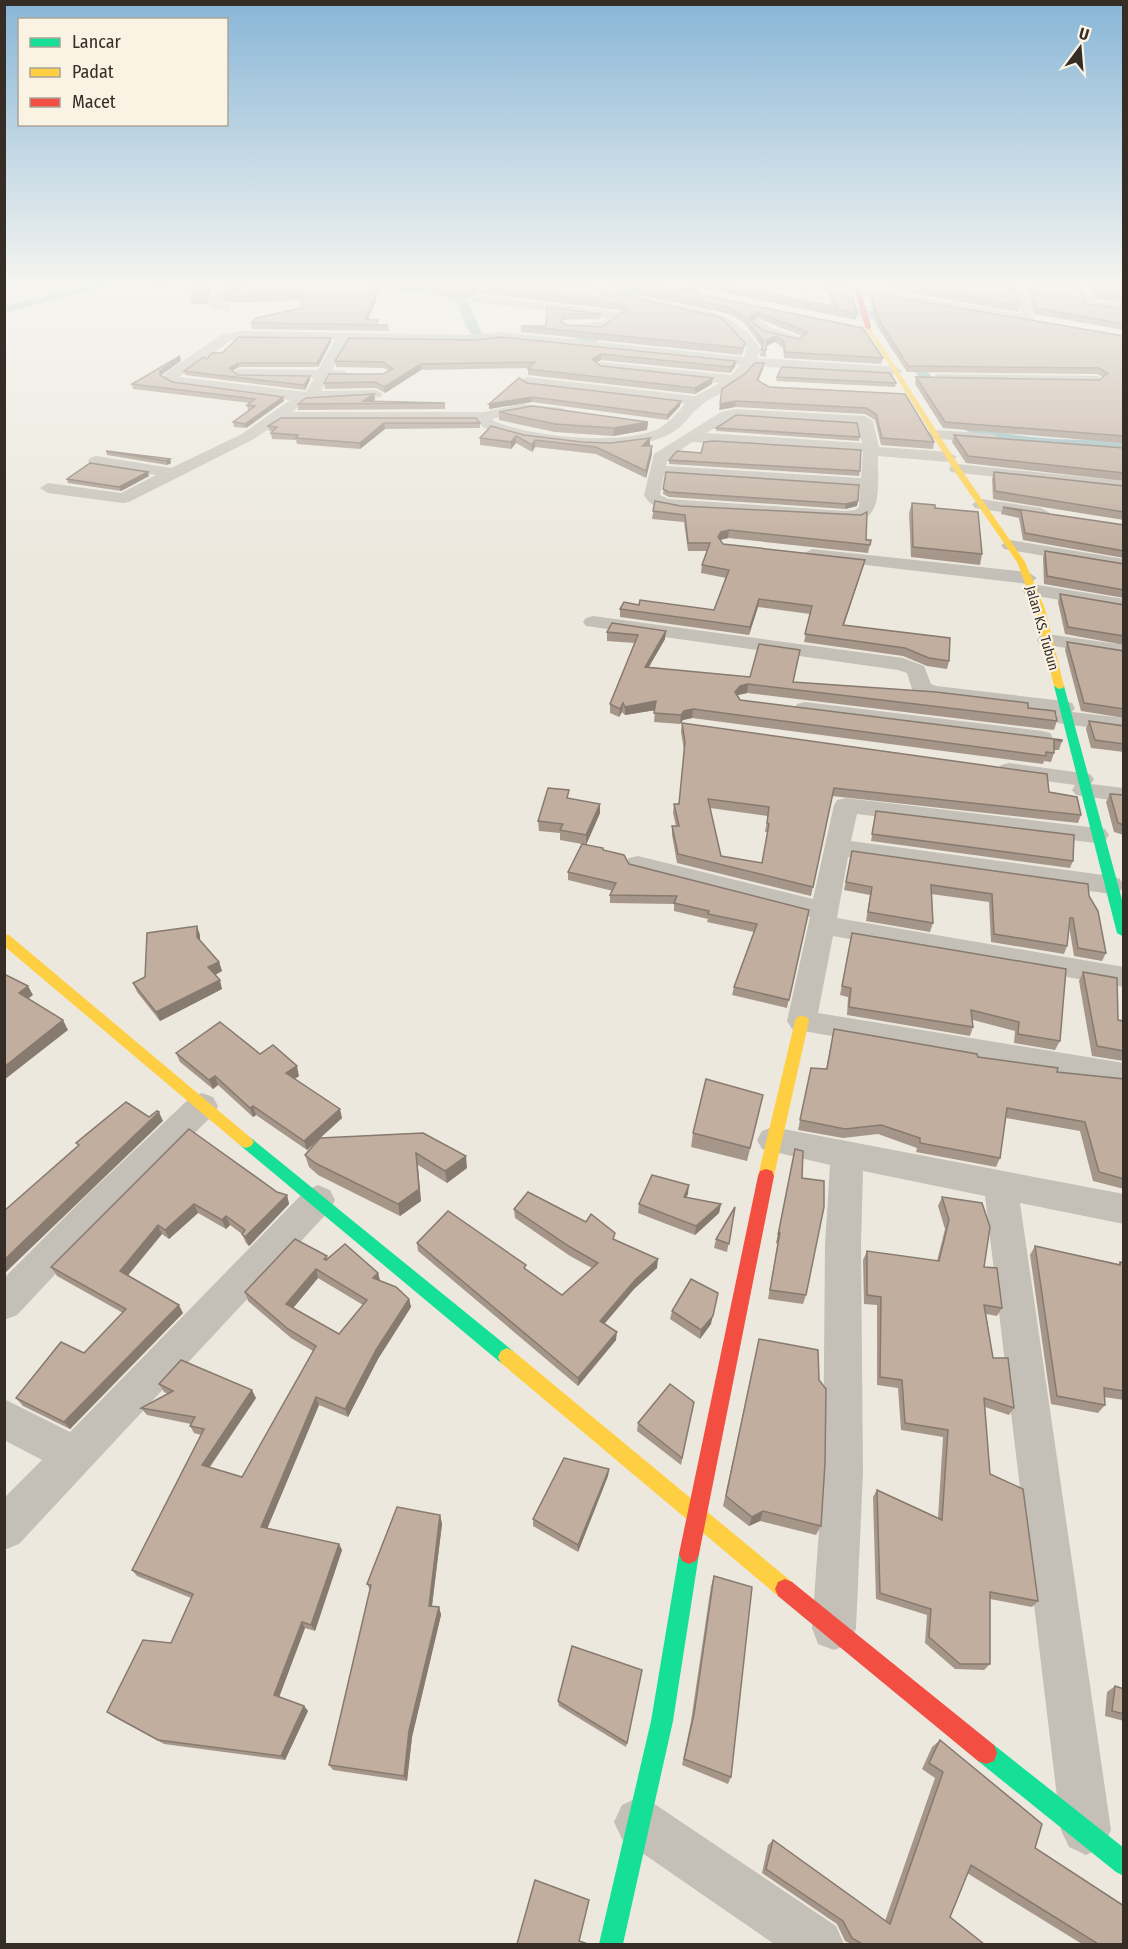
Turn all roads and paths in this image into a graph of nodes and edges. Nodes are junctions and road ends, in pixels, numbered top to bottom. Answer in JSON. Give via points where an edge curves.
{"nodes":[{"id":1,"x":169,"y":376,"type":"edge"},
{"id":2,"x":321,"y":376,"type":"edge"},
{"id":3,"x":699,"y":376,"type":"edge"},
{"id":4,"x":739,"y":376,"type":"edge"},
{"id":5,"x":768,"y":376,"type":"edge"},
{"id":6,"x":900,"y":376,"type":"edge"},
{"id":7,"x":914,"y":376,"type":"edge"},
{"id":8,"x":736,"y":380,"type":"junction"},
{"id":9,"x":1097,"y":380,"type":"edge"},
{"id":10,"x":527,"y":381,"type":"edge"},
{"id":11,"x":766,"y":381,"type":"dead end"},
{"id":12,"x":888,"y":393,"type":"edge"},
{"id":13,"x":376,"y":394,"type":"edge"},
{"id":14,"x":911,"y":394,"type":"junction"},
{"id":15,"x":306,"y":396,"type":"junction"},
{"id":16,"x":698,"y":401,"type":"junction"},
{"id":17,"x":579,"y":414,"type":"edge"},
{"id":18,"x":484,"y":416,"type":"junction"},
{"id":19,"x":278,"y":417,"type":"junction"},
{"id":20,"x":336,"y":417,"type":"junction"},
{"id":21,"x":649,"y":424,"type":"edge"},
{"id":22,"x":673,"y":427,"type":"junction"},
{"id":23,"x":333,"y":434,"type":"edge"},
{"id":24,"x":935,"y":435,"type":"junction"},
{"id":25,"x":691,"y":437,"type":"junction"},
{"id":26,"x":1008,"y":440,"type":"edge"},
{"id":27,"x":871,"y":449,"type":"junction"},
{"id":28,"x":950,"y":459,"type":"junction"},
{"id":29,"x":96,"y":461,"type":"edge"},
{"id":30,"x":657,"y":470,"type":"junction"},
{"id":31,"x":171,"y":473,"type":"junction"},
{"id":32,"x":869,"y":484,"type":"junction"},
{"id":33,"x":1124,"y":486,"type":"edge"},
{"id":34,"x":48,"y":488,"type":"dead end"},
{"id":35,"x":981,"y":504,"type":"junction"},
{"id":36,"x":1055,"y":515,"type":"edge"},
{"id":37,"x":1010,"y":545,"type":"junction"},
{"id":38,"x":794,"y":552,"type":"edge"},
{"id":39,"x":1124,"y":565,"type":"edge"},
{"id":40,"x":1030,"y":584,"type":"junction"},
{"id":41,"x":1124,"y":605,"type":"edge"},
{"id":42,"x":592,"y":622,"type":"dead end"},
{"id":43,"x":1047,"y":640,"type":"junction"},
{"id":44,"x":1124,"y":651,"type":"edge"},
{"id":45,"x":782,"y":706,"type":"edge"},
{"id":46,"x":1065,"y":713,"type":"junction"},
{"id":47,"x":1124,"y":725,"type":"edge"},
{"id":48,"x":1072,"y":741,"type":"junction"},
{"id":49,"x":992,"y":768,"type":"edge"},
{"id":50,"x":1083,"y":784,"type":"junction"},
{"id":51,"x":1124,"y":795,"type":"edge"},
{"id":52,"x":1096,"y":835,"type":"junction"},
{"id":53,"x":836,"y":847,"type":"junction"},
{"id":54,"x":638,"y":864,"type":"edge"},
{"id":55,"x":1114,"y":878,"type":"edge"},
{"id":56,"x":822,"y":918,"type":"junction"},
{"id":57,"x":1124,"y":933,"type":"edge"},
{"id":58,"x":4,"y":938,"type":"edge"},
{"id":59,"x":1124,"y":977,"type":"edge"},
{"id":60,"x":802,"y":1021,"type":"junction"},
{"id":61,"x":1124,"y":1075,"type":"edge"},
{"id":62,"x":202,"y":1106,"type":"junction"},
{"id":63,"x":773,"y":1140,"type":"junction"},
{"id":64,"x":847,"y":1155,"type":"junction"},
{"id":65,"x":1000,"y":1184,"type":"junction"},
{"id":66,"x":318,"y":1200,"type":"junction"},
{"id":67,"x":1124,"y":1209,"type":"edge"},
{"id":68,"x":4,"y":1303,"type":"edge"},
{"id":69,"x":4,"y":1418,"type":"edge"},
{"id":70,"x":75,"y":1456,"type":"junction"},
{"id":71,"x":695,"y":1517,"type":"junction"},
{"id":72,"x":4,"y":1529,"type":"edge"},
{"id":73,"x":834,"y":1628,"type":"junction"},
{"id":74,"x":639,"y":1822,"type":"junction"},
{"id":75,"x":1087,"y":1834,"type":"junction"},
{"id":76,"x":1124,"y":1864,"type":"edge"},
{"id":77,"x":610,"y":1944,"type":"edge"},
{"id":78,"x":818,"y":1944,"type":"edge"}],
"edges":[{"from":1,"to":15,"type":"street","via":[[173,380]]},
{"from":2,"to":15,"type":"street"},
{"from":3,"to":8,"type":"street"},
{"from":4,"to":8,"type":"street"},
{"from":5,"to":11,"type":"street"},
{"from":6,"to":14,"type":"street","name":"Jalan KS. Tubun"},
{"from":7,"to":9,"type":"street"},
{"from":8,"to":16,"type":"street"},
{"from":10,"to":16,"type":"street"},
{"from":12,"to":14,"type":"street"},
{"from":13,"to":15,"type":"street"},
{"from":14,"to":24,"type":"street","name":"Jalan KS. Tubun"},
{"from":15,"to":19,"type":"street"},
{"from":16,"to":22,"type":"street"},
{"from":17,"to":18,"type":"street","via":[[522,408]]},
{"from":18,"to":20,"type":"street"},
{"from":18,"to":22,"type":"street","via":[[492,428],[501,430],[620,444],[644,440]]},
{"from":19,"to":20,"type":"street"},
{"from":19,"to":31,"type":"street","via":[[247,437]]},
{"from":20,"to":23,"type":"street"},
{"from":21,"to":22,"type":"street"},
{"from":24,"to":26,"type":"street"},
{"from":24,"to":28,"type":"street","name":"Jalan KS. Tubun"},
{"from":25,"to":27,"type":"street"},
{"from":25,"to":27,"type":"street","via":[[729,413],[806,416],[865,421]]},
{"from":25,"to":30,"type":"street","via":[[660,457]]},
{"from":27,"to":28,"type":"street"},
{"from":27,"to":32,"type":"street"},
{"from":28,"to":33,"type":"street"},
{"from":28,"to":35,"type":"street","name":"Jalan KS. Tubun"},
{"from":29,"to":31,"type":"street"},
{"from":30,"to":32,"type":"street"},
{"from":30,"to":32,"type":"street","via":[[654,499],[681,506],[853,516],[867,508]]},
{"from":31,"to":34,"type":"street","via":[[123,498]]},
{"from":35,"to":36,"type":"street"},
{"from":35,"to":37,"type":"street","name":"Jalan KS. Tubun"},
{"from":37,"to":39,"type":"street"},
{"from":37,"to":40,"type":"street","name":"Jalan KS. Tubun"},
{"from":38,"to":40,"type":"street"},
{"from":40,"to":41,"type":"street"},
{"from":40,"to":43,"type":"street","name":"Jalan KS. Tubun"},
{"from":42,"to":46,"type":"street","via":[[903,664],[917,670],[921,687],[931,692]]},
{"from":43,"to":44,"type":"street"},
{"from":43,"to":46,"type":"street","name":"Jalan KS. Tubun"},
{"from":45,"to":48,"type":"street"},
{"from":46,"to":47,"type":"street"},
{"from":46,"to":48,"type":"street","name":"Jalan KS. Tubun"},
{"from":48,"to":50,"type":"street","name":"Jalan KS. Tubun"},
{"from":49,"to":50,"type":"street"},
{"from":50,"to":51,"type":"street"},
{"from":50,"to":52,"type":"street","name":"Jalan KS. Tubun"},
{"from":52,"to":53,"type":"street","via":[[851,804],[844,806]]},
{"from":52,"to":55,"type":"street","name":"Jalan KS. Tubun"},
{"from":53,"to":55,"type":"street"},
{"from":53,"to":56,"type":"street"},
{"from":54,"to":56,"type":"street"},
{"from":55,"to":57,"type":"street","name":"Jalan KS. Tubun"},
{"from":56,"to":59,"type":"street"},
{"from":56,"to":60,"type":"street"},
{"from":58,"to":62,"type":"street"},
{"from":60,"to":61,"type":"street"},
{"from":60,"to":63,"type":"street"},
{"from":62,"to":66,"type":"street"},
{"from":62,"to":68,"type":"street"},
{"from":63,"to":64,"type":"street"},
{"from":63,"to":71,"type":"street"},
{"from":64,"to":65,"type":"street"},
{"from":64,"to":73,"type":"street","via":[[843,1473]]},
{"from":65,"to":67,"type":"street"},
{"from":65,"to":75,"type":"street"},
{"from":66,"to":70,"type":"street"},
{"from":66,"to":71,"type":"street"},
{"from":69,"to":70,"type":"street"},
{"from":70,"to":72,"type":"street"},
{"from":71,"to":73,"type":"street"},
{"from":71,"to":74,"type":"street","via":[[662,1721]]},
{"from":73,"to":75,"type":"street"},
{"from":74,"to":77,"type":"street"},
{"from":74,"to":78,"type":"street"},
{"from":75,"to":76,"type":"street"}]}
